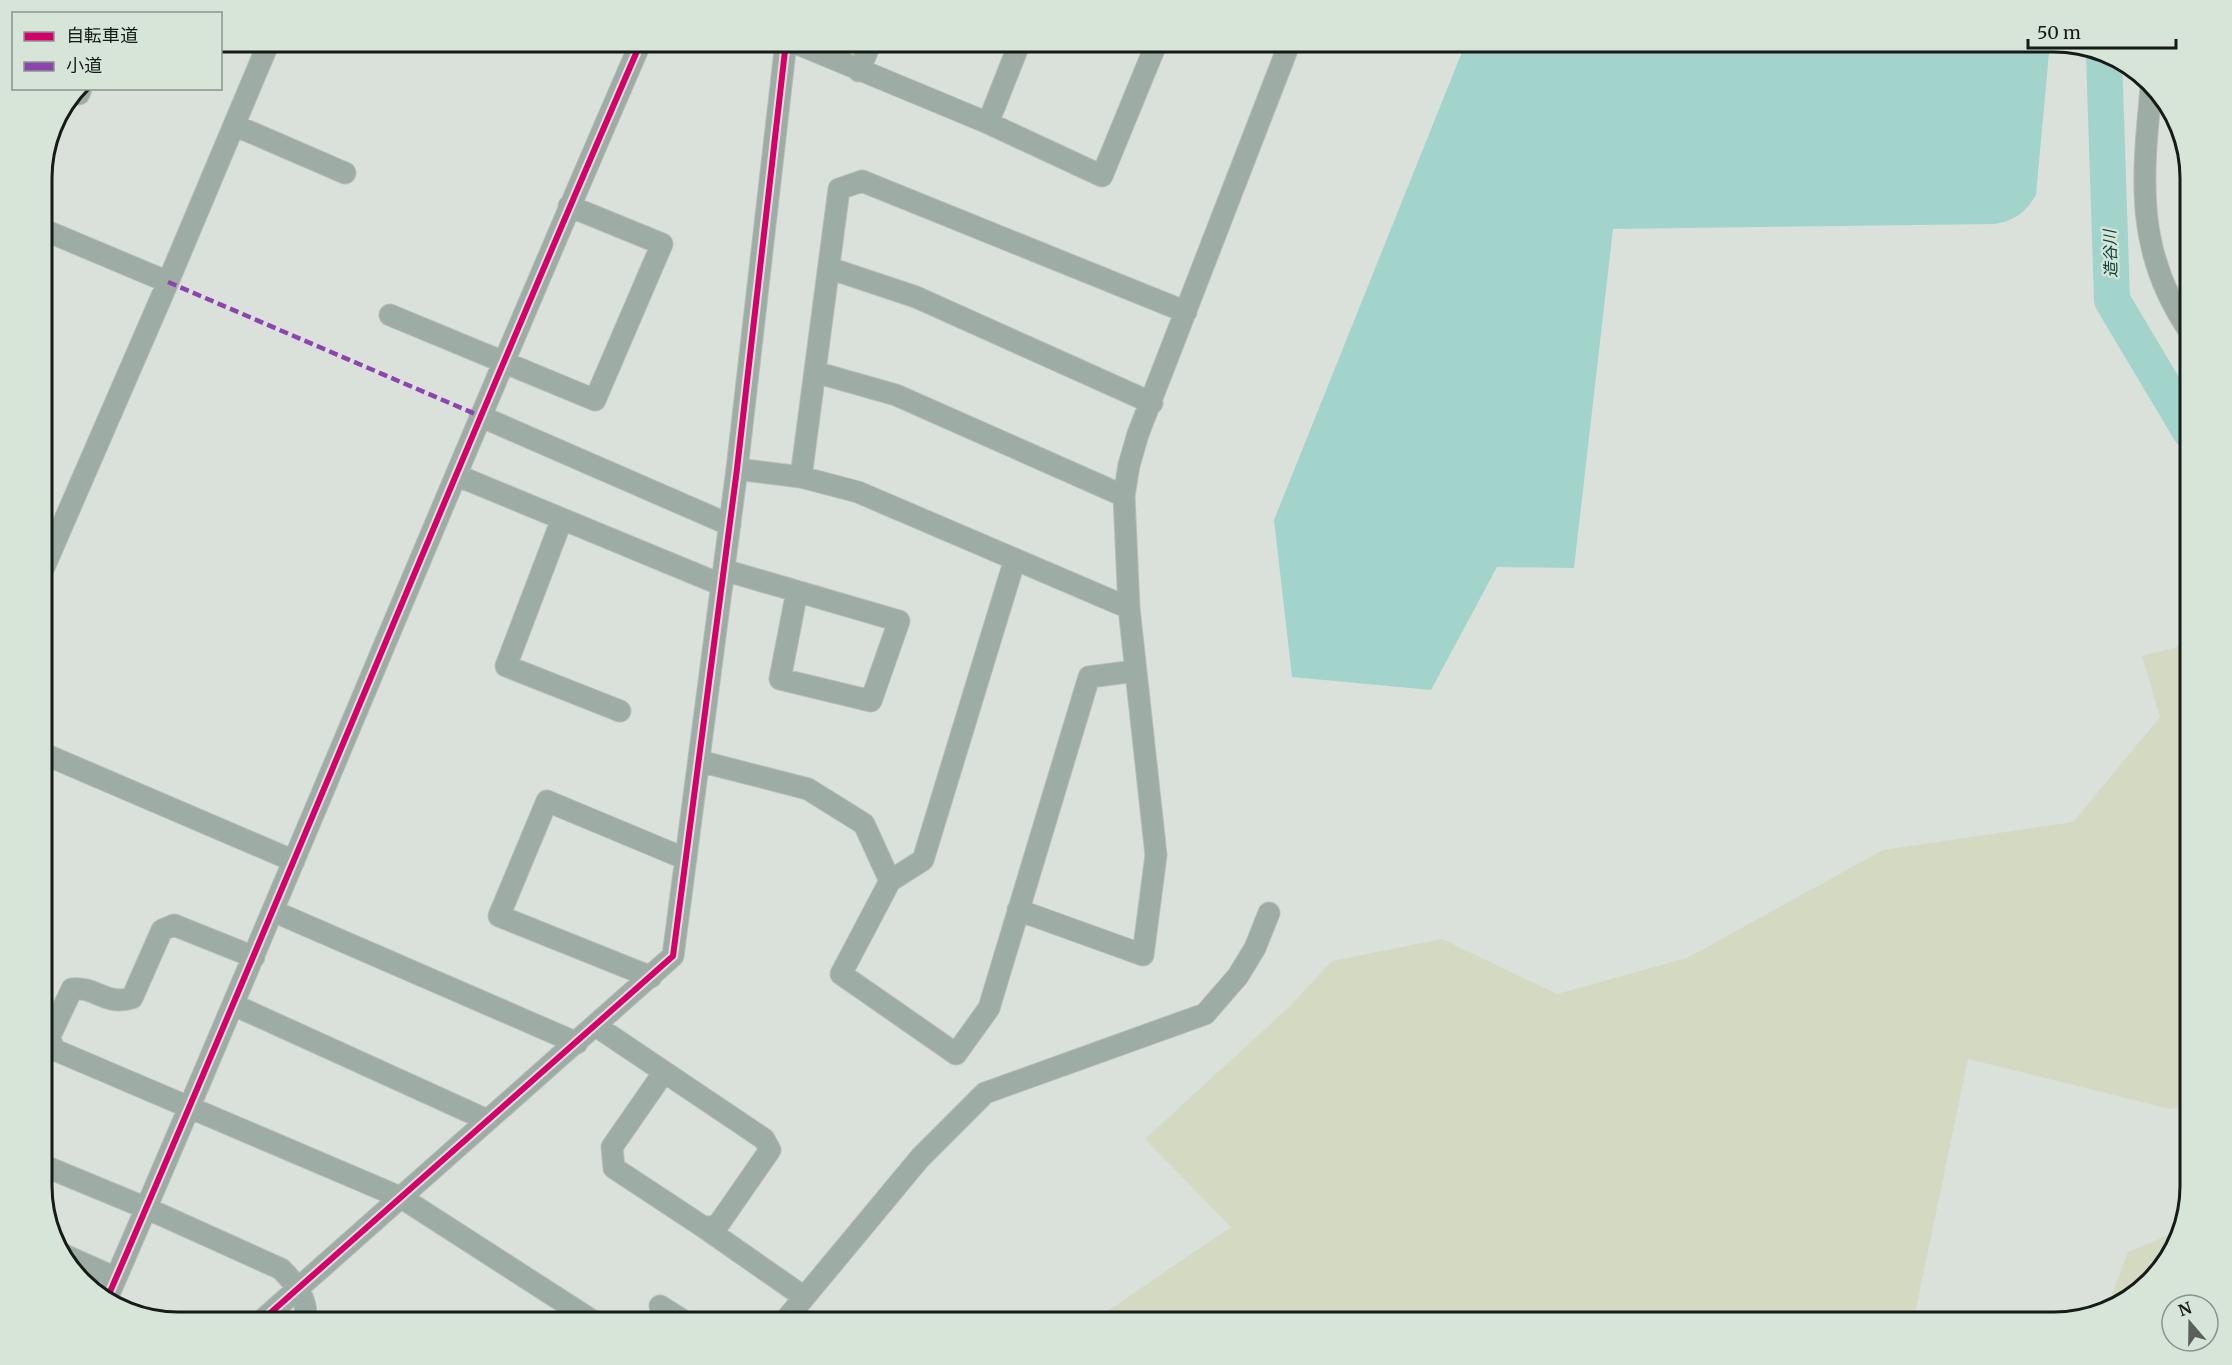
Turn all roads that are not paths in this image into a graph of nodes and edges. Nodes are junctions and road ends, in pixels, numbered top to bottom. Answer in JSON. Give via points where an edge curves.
{"nodes":[{"id":1,"x":1153,"y":52,"type":"edge"},
{"id":2,"x":1286,"y":52,"type":"edge"},
{"id":3,"x":264,"y":53,"type":"edge"},
{"id":4,"x":636,"y":53,"type":"edge"},
{"id":5,"x":785,"y":53,"type":"edge"},
{"id":6,"x":817,"y":53,"type":"edge"},
{"id":7,"x":866,"y":53,"type":"edge"},
{"id":8,"x":1016,"y":53,"type":"edge"},
{"id":9,"x":859,"y":71,"type":"junction"},
{"id":10,"x":2150,"y":98,"type":"edge"},
{"id":11,"x":988,"y":123,"type":"junction"},
{"id":12,"x":234,"y":125,"type":"junction"},
{"id":13,"x":345,"y":173,"type":"dead end"},
{"id":14,"x":569,"y":206,"type":"junction"},
{"id":15,"x":53,"y":234,"type":"edge"},
{"id":16,"x":829,"y":268,"type":"junction"},
{"id":17,"x":168,"y":282,"type":"junction"},
{"id":18,"x":1186,"y":312,"type":"junction"},
{"id":19,"x":390,"y":315,"type":"dead end"},
{"id":20,"x":2179,"y":316,"type":"edge"},
{"id":21,"x":503,"y":363,"type":"junction"},
{"id":22,"x":815,"y":372,"type":"junction"},
{"id":23,"x":1152,"y":403,"type":"junction"},
{"id":24,"x":480,"y":416,"type":"junction"},
{"id":25,"x":737,"y":469,"type":"junction"},
{"id":26,"x":456,"y":475,"type":"junction"},
{"id":27,"x":801,"y":477,"type":"junction"},
{"id":28,"x":1124,"y":496,"type":"junction"},
{"id":29,"x":562,"y":519,"type":"junction"},
{"id":30,"x":730,"y":525,"type":"junction"},
{"id":31,"x":53,"y":540,"type":"edge"},
{"id":32,"x":1015,"y":559,"type":"junction"},
{"id":33,"x":723,"y":578,"type":"junction"},
{"id":34,"x":797,"y":591,"type":"junction"},
{"id":35,"x":1129,"y":608,"type":"junction"},
{"id":36,"x":1135,"y":671,"type":"junction"},
{"id":37,"x":620,"y":711,"type":"dead end"},
{"id":38,"x":53,"y":758,"type":"edge"},
{"id":39,"x":699,"y":761,"type":"junction"},
{"id":40,"x":686,"y":859,"type":"junction"},
{"id":41,"x":294,"y":861,"type":"junction"},
{"id":42,"x":890,"y":881,"type":"junction"},
{"id":43,"x":1018,"y":910,"type":"junction"},
{"id":44,"x":273,"y":911,"type":"junction"},
{"id":45,"x":1269,"y":913,"type":"dead end"},
{"id":46,"x":254,"y":957,"type":"junction"},
{"id":47,"x":651,"y":977,"type":"junction"},
{"id":48,"x":234,"y":1005,"type":"junction"},
{"id":49,"x":596,"y":1026,"type":"junction"},
{"id":50,"x":53,"y":1029,"type":"edge"},
{"id":51,"x":577,"y":1043,"type":"junction"},
{"id":52,"x":53,"y":1046,"type":"edge"},
{"id":53,"x":664,"y":1072,"type":"junction"},
{"id":54,"x":190,"y":1108,"type":"junction"},
{"id":55,"x":487,"y":1120,"type":"junction"},
{"id":56,"x":53,"y":1170,"type":"edge"},
{"id":57,"x":402,"y":1198,"type":"junction"},
{"id":58,"x":146,"y":1208,"type":"junction"},
{"id":59,"x":705,"y":1228,"type":"junction"},
{"id":60,"x":77,"y":1261,"type":"edge"},
{"id":61,"x":116,"y":1278,"type":"junction"},
{"id":62,"x":299,"y":1287,"type":"junction"},
{"id":63,"x":110,"y":1292,"type":"edge"},
{"id":64,"x":660,"y":1306,"type":"dead end"},
{"id":65,"x":271,"y":1312,"type":"edge"},
{"id":66,"x":306,"y":1312,"type":"edge"},
{"id":67,"x":579,"y":1312,"type":"edge"},
{"id":68,"x":670,"y":1312,"type":"edge"},
{"id":69,"x":794,"y":1312,"type":"edge"},
{"id":70,"x":798,"y":1312,"type":"edge"}],
"edges":[{"from":1,"to":11,"type":"street","via":[[1102,176]]},
{"from":2,"to":18,"type":"street"},
{"from":3,"to":12,"type":"street"},
{"from":4,"to":14,"type":"street"},
{"from":5,"to":25,"type":"street"},
{"from":6,"to":9,"type":"street"},
{"from":7,"to":9,"type":"street"},
{"from":8,"to":11,"type":"street"},
{"from":9,"to":11,"type":"street"},
{"from":10,"to":20,"type":"street","via":[[2144,170],[2145,215],[2170,303]]},
{"from":12,"to":13,"type":"street"},
{"from":12,"to":17,"type":"street"},
{"from":14,"to":21,"type":"street"},
{"from":14,"to":21,"type":"street","via":[[662,244],[595,400]]},
{"from":15,"to":17,"type":"street"},
{"from":16,"to":18,"type":"street","via":[[839,189],[862,181]]},
{"from":16,"to":22,"type":"street"},
{"from":16,"to":23,"type":"street","via":[[916,297]]},
{"from":17,"to":31,"type":"street"},
{"from":18,"to":23,"type":"street"},
{"from":19,"to":21,"type":"street"},
{"from":21,"to":24,"type":"street"},
{"from":22,"to":27,"type":"street"},
{"from":22,"to":28,"type":"street","via":[[896,396]]},
{"from":23,"to":28,"type":"street","via":[[1129,465]]},
{"from":24,"to":26,"type":"street"},
{"from":24,"to":30,"type":"street"},
{"from":25,"to":27,"type":"street"},
{"from":25,"to":30,"type":"street"},
{"from":26,"to":29,"type":"street"},
{"from":26,"to":41,"type":"street"},
{"from":27,"to":32,"type":"street","via":[[858,492]]},
{"from":28,"to":35,"type":"street"},
{"from":29,"to":33,"type":"street"},
{"from":29,"to":37,"type":"street","via":[[506,666]]},
{"from":30,"to":33,"type":"street"},
{"from":32,"to":35,"type":"street"},
{"from":32,"to":42,"type":"street","via":[[923,860]]},
{"from":33,"to":34,"type":"street"},
{"from":33,"to":39,"type":"street"},
{"from":34,"to":34,"type":"street","via":[[899,621],[871,702],[780,679]]},
{"from":35,"to":36,"type":"street"},
{"from":36,"to":43,"type":"street","via":[[1089,677]]},
{"from":36,"to":43,"type":"street","via":[[1156,855],[1143,955]]},
{"from":38,"to":41,"type":"street"},
{"from":39,"to":40,"type":"street"},
{"from":39,"to":42,"type":"street","via":[[808,789],[855,818],[864,824]]},
{"from":40,"to":47,"type":"street","via":[[673,956]]},
{"from":40,"to":47,"type":"street","via":[[547,801],[499,916]]},
{"from":41,"to":44,"type":"street"},
{"from":42,"to":43,"type":"street","via":[[841,974],[956,1054],[988,1008]]},
{"from":44,"to":46,"type":"street"},
{"from":44,"to":51,"type":"street"},
{"from":45,"to":70,"type":"street","via":[[1238,976],[1205,1014],[985,1093],[920,1158]]},
{"from":46,"to":48,"type":"street"},
{"from":46,"to":50,"type":"street","via":[[174,925],[162,930],[132,998],[119,1002],[81,988],[72,989]]},
{"from":47,"to":49,"type":"street"},
{"from":48,"to":54,"type":"street"},
{"from":48,"to":55,"type":"street"},
{"from":49,"to":51,"type":"street"},
{"from":49,"to":53,"type":"street"},
{"from":51,"to":55,"type":"street"},
{"from":52,"to":54,"type":"street"},
{"from":53,"to":59,"type":"street","via":[[612,1146],[614,1168]]},
{"from":53,"to":59,"type":"street","via":[[764,1139],[770,1150],[718,1225]]},
{"from":54,"to":57,"type":"street"},
{"from":54,"to":58,"type":"street"},
{"from":55,"to":57,"type":"street"},
{"from":56,"to":58,"type":"street"},
{"from":57,"to":62,"type":"street"},
{"from":57,"to":67,"type":"street"},
{"from":58,"to":61,"type":"street"},
{"from":58,"to":62,"type":"street","via":[[281,1269]]},
{"from":59,"to":69,"type":"street"},
{"from":60,"to":61,"type":"street"},
{"from":61,"to":63,"type":"street"},
{"from":62,"to":65,"type":"street"},
{"from":62,"to":66,"type":"street"},
{"from":64,"to":68,"type":"street"}]}
